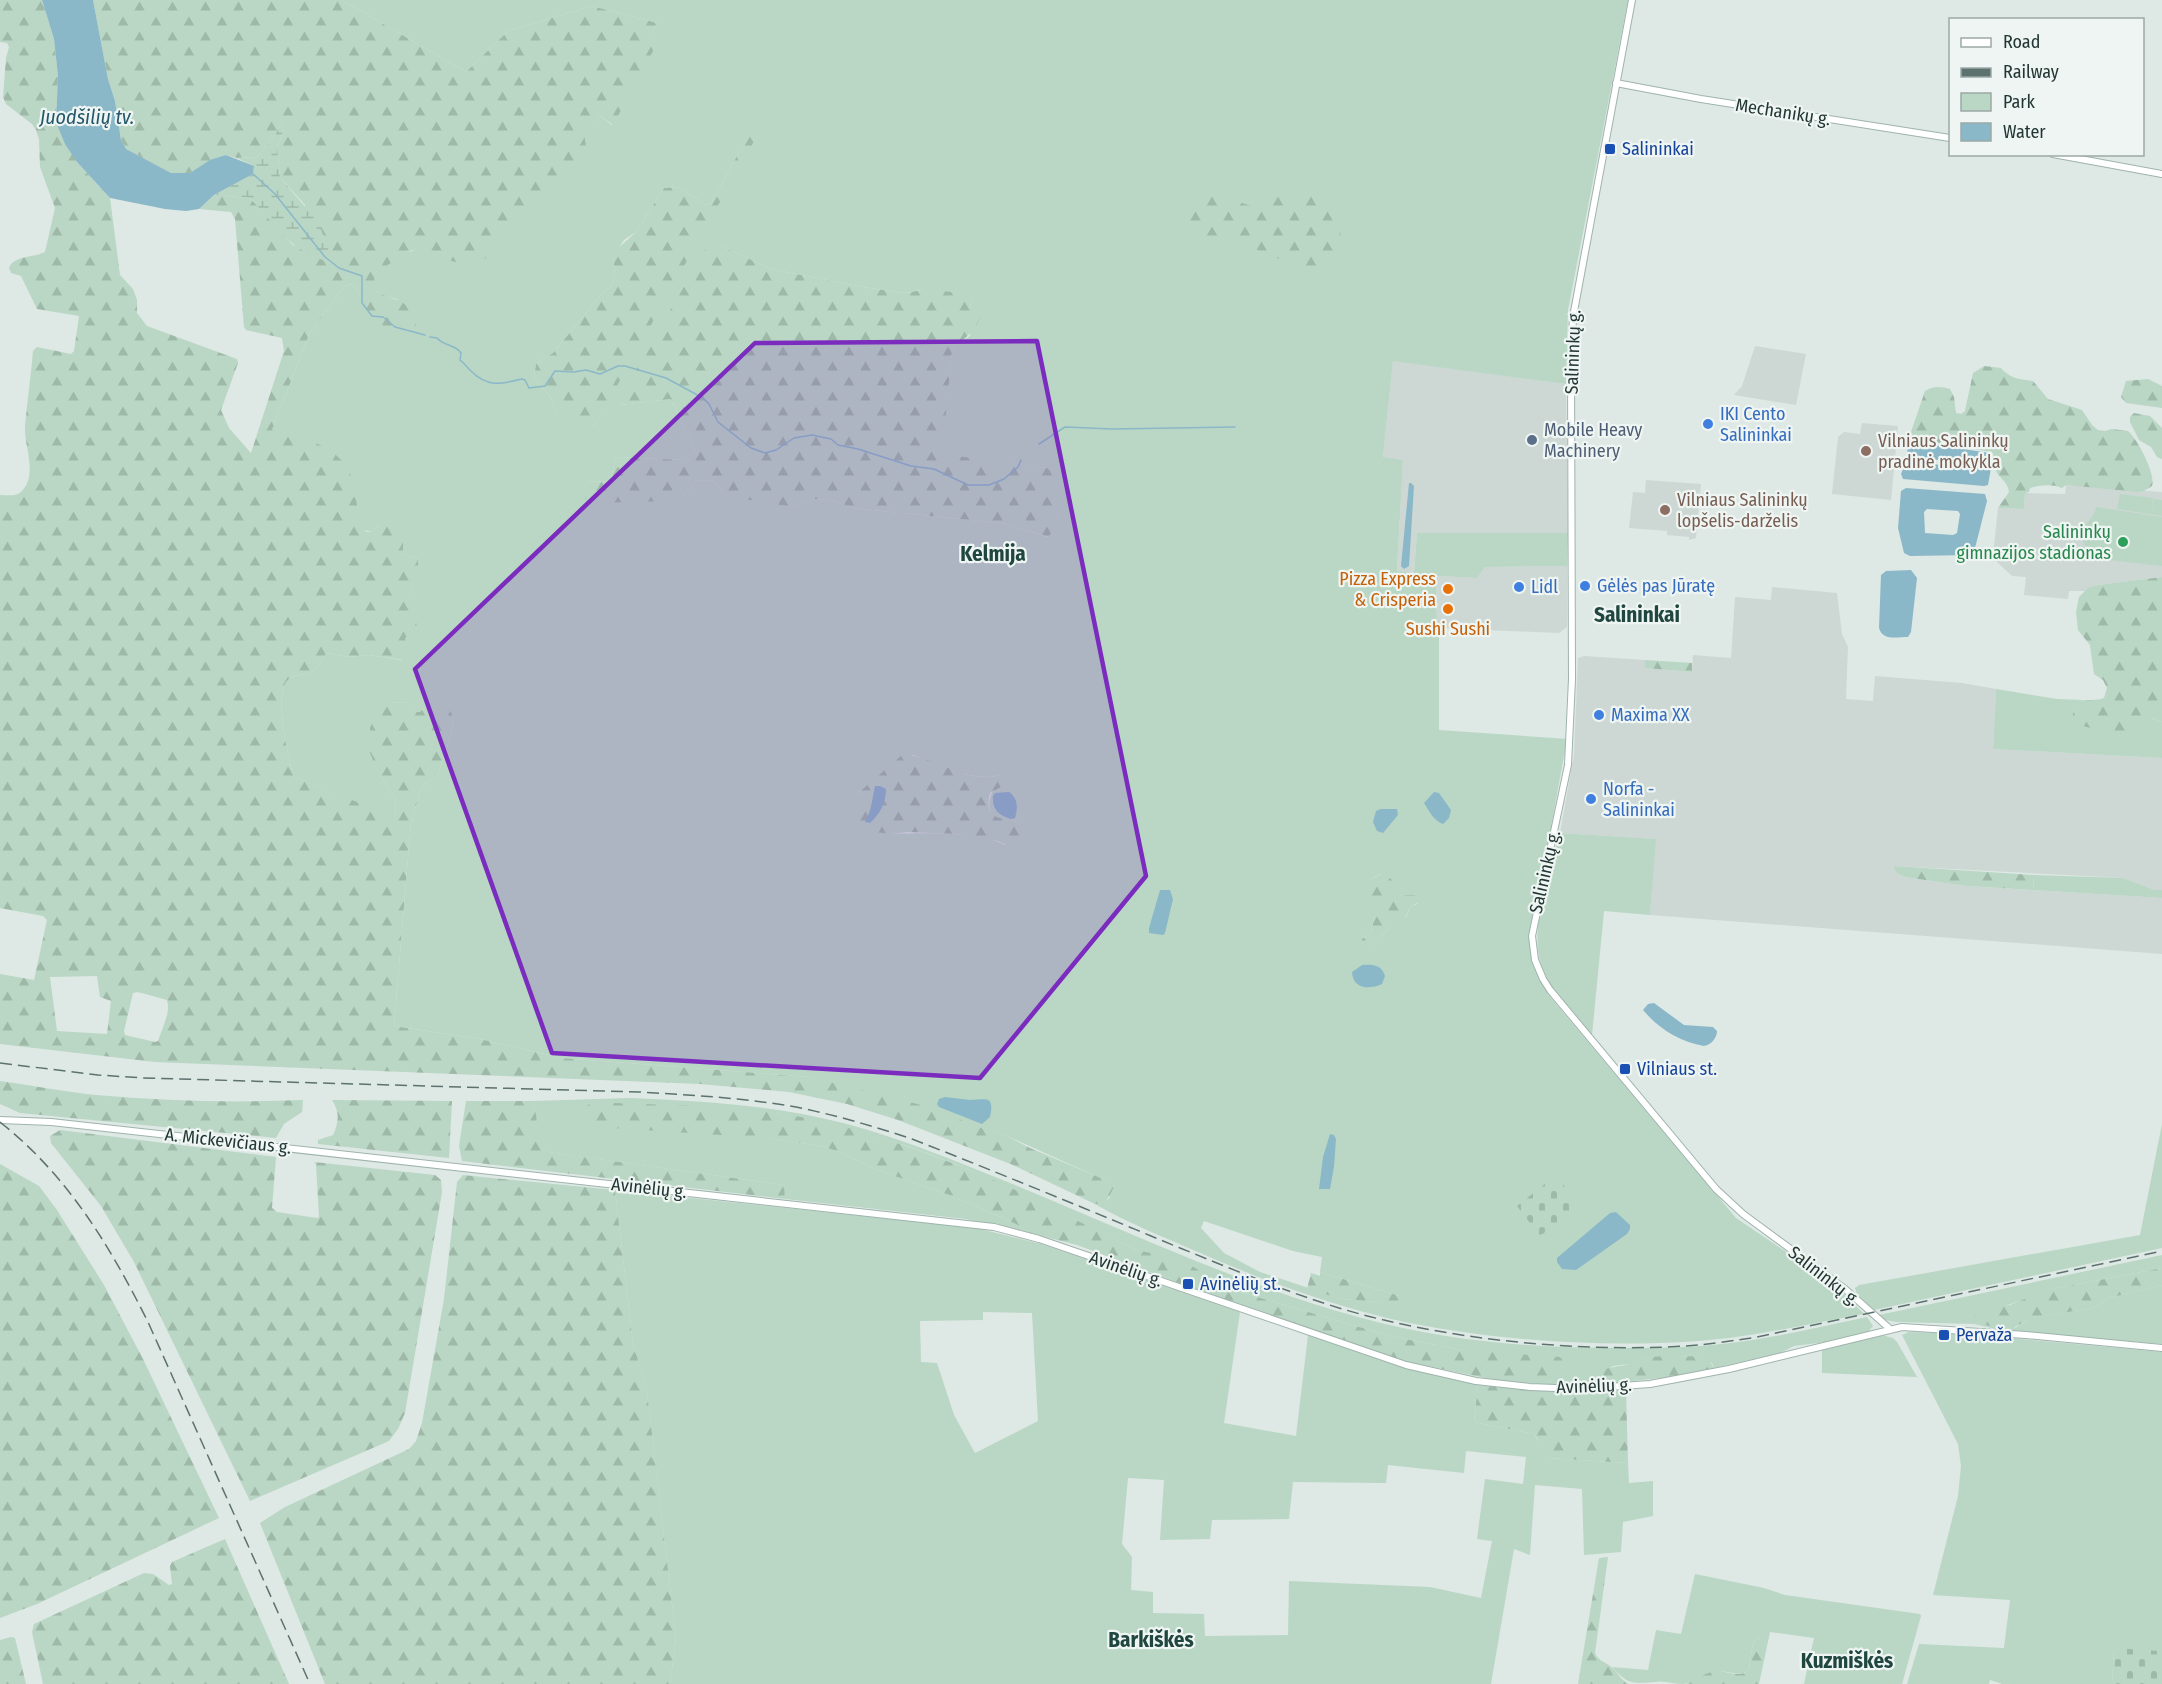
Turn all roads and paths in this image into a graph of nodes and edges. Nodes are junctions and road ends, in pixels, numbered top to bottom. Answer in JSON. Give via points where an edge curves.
{"nodes":[{"id":1,"x":1632,"y":0,"type":"edge"},
{"id":2,"x":1616,"y":83,"type":"junction"},
{"id":3,"x":1949,"y":138,"type":"edge"},
{"id":4,"x":2064,"y":156,"type":"edge"},
{"id":5,"x":2162,"y":174,"type":"edge"},
{"id":6,"x":0,"y":1120,"type":"edge"},
{"id":7,"x":455,"y":1166,"type":"joint"},
{"id":8,"x":1890,"y":1329,"type":"junction"},
{"id":9,"x":2162,"y":1348,"type":"edge"}],
"edges":[{"from":1,"to":2,"type":"main road","name":"Salininkų g."},
{"from":2,"to":3,"type":"main road","name":"Mechanikų g."},
{"from":2,"to":8,"type":"main road","name":"Salininkų g.","via":[[1573,317],[1571,745],[1534,920],[1535,960],[1550,990],[1727,1200],[1845,1289]]},
{"from":4,"to":5,"type":"main road"},
{"from":6,"to":7,"type":"main road","name":"A. Mickevičiaus g.","via":[[51,1122]]},
{"from":7,"to":8,"type":"main road","name":"Avinėlių g.","via":[[994,1227],[1406,1365],[1476,1381],[1580,1389],[1657,1383]]},
{"from":8,"to":9,"type":"main road","via":[[1931,1328]]}]}
